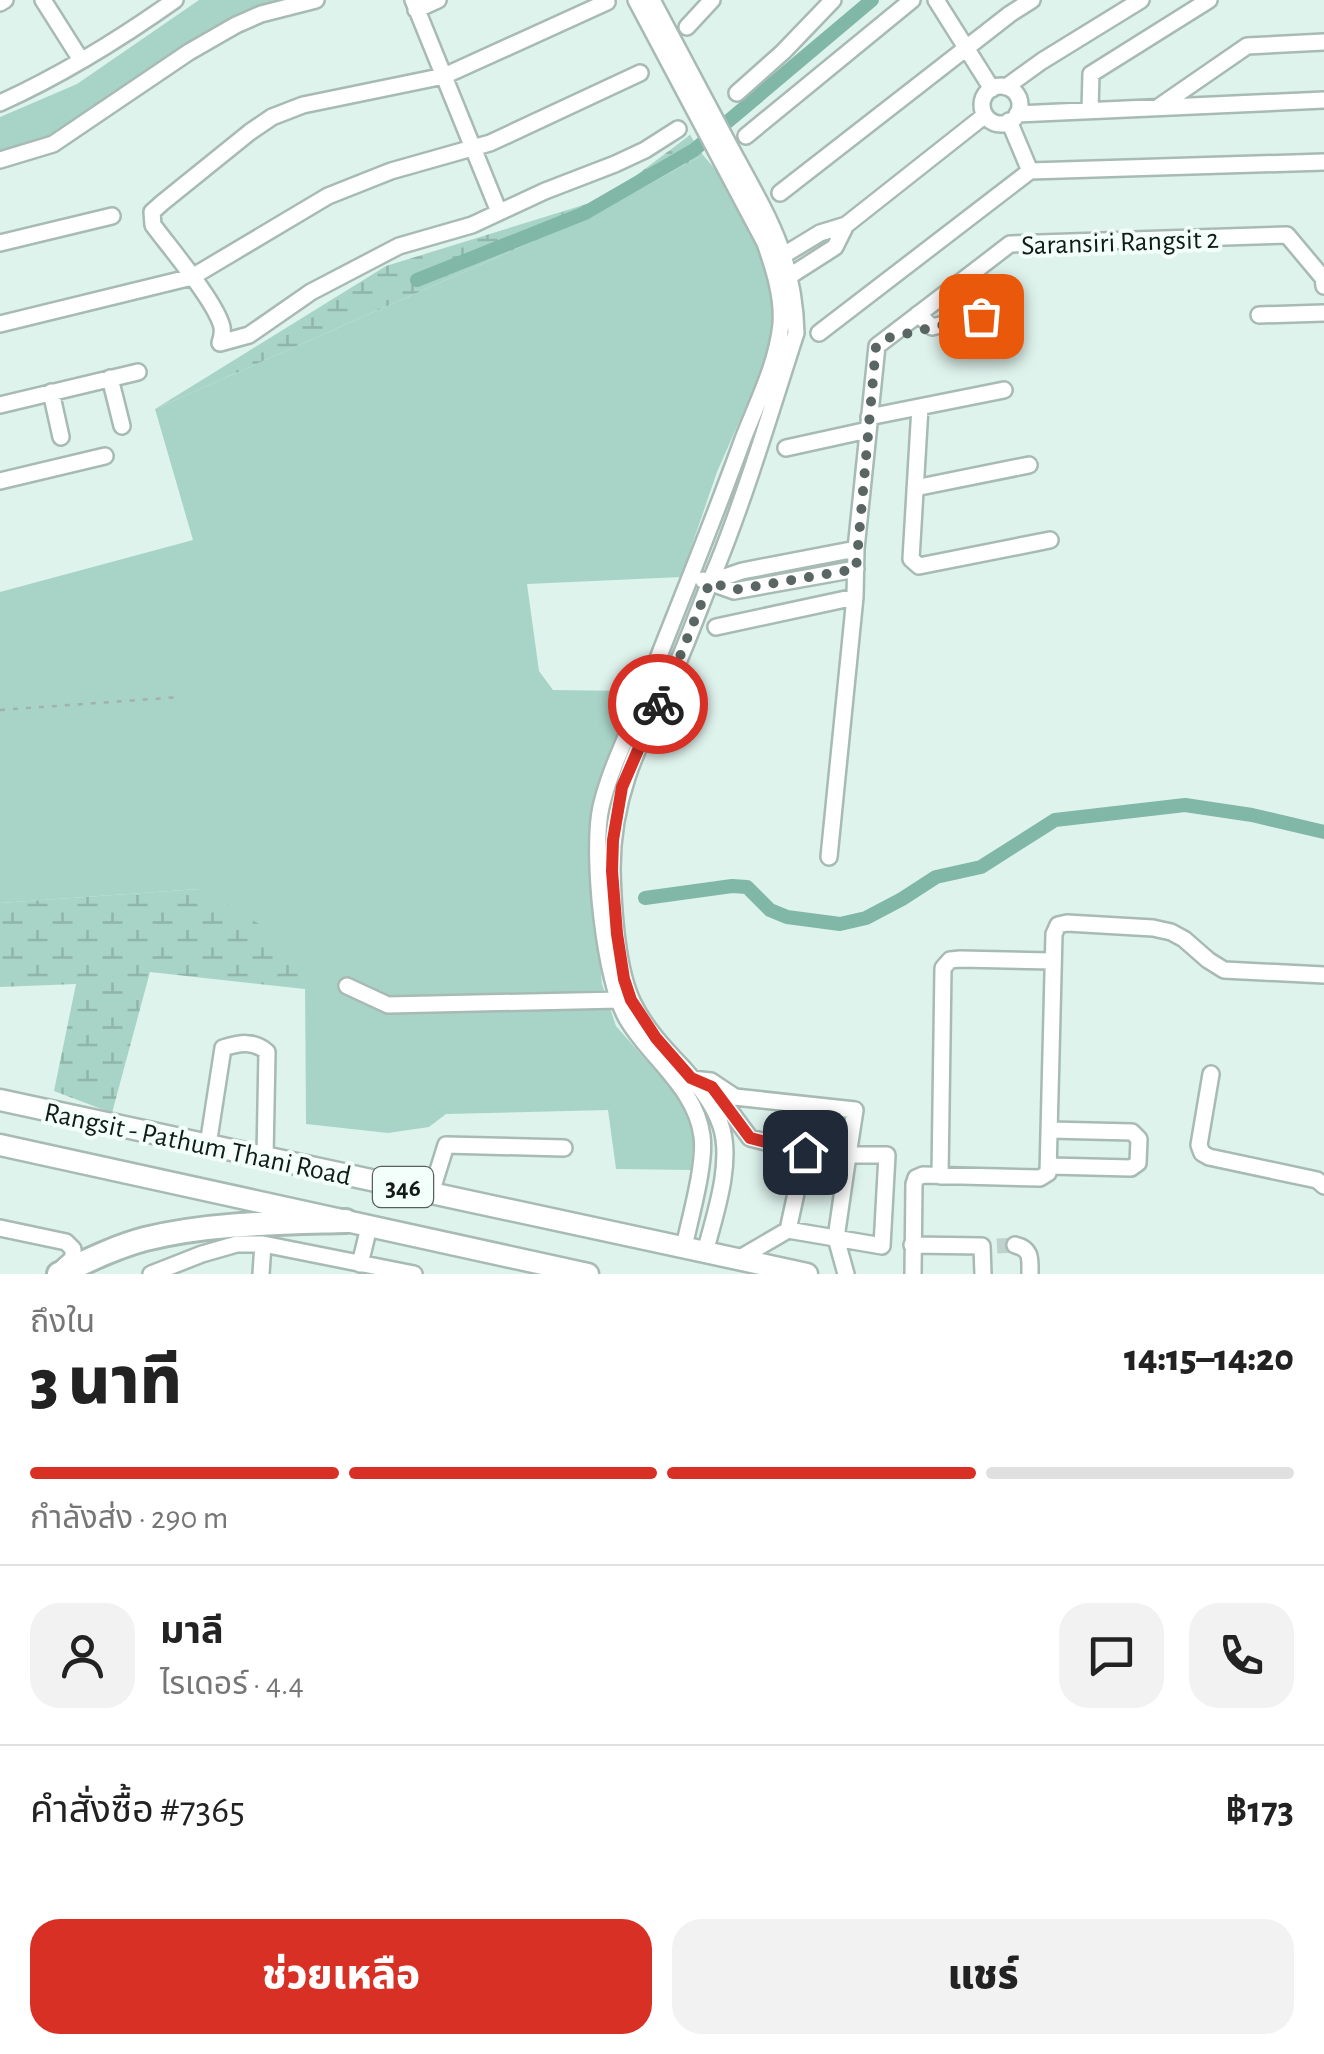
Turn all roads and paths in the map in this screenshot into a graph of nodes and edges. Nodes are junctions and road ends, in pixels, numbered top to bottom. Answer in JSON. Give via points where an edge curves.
{"nodes":[{"id":1,"x":42,"y":0,"type":"edge"},
{"id":2,"x":175,"y":0,"type":"edge"},
{"id":3,"x":316,"y":0,"type":"edge"},
{"id":4,"x":438,"y":0,"type":"edge"},
{"id":5,"x":636,"y":0,"type":"edge"},
{"id":6,"x":652,"y":0,"type":"edge"},
{"id":7,"x":712,"y":0,"type":"edge"},
{"id":8,"x":832,"y":0,"type":"edge"},
{"id":9,"x":912,"y":0,"type":"edge"},
{"id":10,"x":936,"y":0,"type":"edge"},
{"id":11,"x":1032,"y":0,"type":"edge"},
{"id":12,"x":1140,"y":0,"type":"edge"},
{"id":13,"x":1208,"y":0,"type":"edge"},
{"id":14,"x":606,"y":2,"type":"edge"},
{"id":15,"x":414,"y":5,"type":"edge"},
{"id":16,"x":686,"y":26,"type":"dead end"},
{"id":17,"x":1324,"y":42,"type":"edge"},
{"id":18,"x":967,"y":48,"type":"junction"},
{"id":19,"x":81,"y":60,"type":"junction"},
{"id":20,"x":640,"y":72,"type":"dead end"},
{"id":21,"x":444,"y":76,"type":"junction"},
{"id":22,"x":999,"y":88,"type":"junction"},
{"id":23,"x":737,"y":93,"type":"dead end"},
{"id":24,"x":1324,"y":100,"type":"edge"},
{"id":25,"x":0,"y":103,"type":"edge"},
{"id":26,"x":1160,"y":106,"type":"junction"},
{"id":27,"x":1090,"y":110,"type":"junction"},
{"id":28,"x":984,"y":116,"type":"junction"},
{"id":29,"x":1013,"y":117,"type":"junction"},
{"id":30,"x":707,"y":118,"type":"junction"},
{"id":31,"x":678,"y":129,"type":"dead end"},
{"id":32,"x":746,"y":136,"type":"dead end"},
{"id":33,"x":473,"y":150,"type":"junction"},
{"id":34,"x":0,"y":160,"type":"edge"},
{"id":35,"x":1324,"y":162,"type":"edge"},
{"id":36,"x":1030,"y":171,"type":"junction"},
{"id":37,"x":780,"y":193,"type":"dead end"},
{"id":38,"x":500,"y":212,"type":"junction"},
{"id":39,"x":112,"y":216,"type":"dead end"},
{"id":40,"x":846,"y":225,"type":"junction"},
{"id":41,"x":0,"y":243,"type":"edge"},
{"id":42,"x":778,"y":258,"type":"junction"},
{"id":43,"x":192,"y":277,"type":"junction"},
{"id":44,"x":784,"y":280,"type":"junction"},
{"id":45,"x":1324,"y":281,"type":"edge"},
{"id":46,"x":1324,"y":313,"type":"edge"},
{"id":47,"x":918,"y":314,"type":"junction"},
{"id":48,"x":1259,"y":315,"type":"dead end"},
{"id":49,"x":981,"y":316,"type":"dead end"},
{"id":50,"x":0,"y":324,"type":"edge"},
{"id":51,"x":932,"y":327,"type":"junction"},
{"id":52,"x":819,"y":333,"type":"dead end"},
{"id":53,"x":888,"y":338,"type":"junction"},
{"id":54,"x":138,"y":372,"type":"dead end"},
{"id":55,"x":110,"y":378,"type":"junction"},
{"id":56,"x":1004,"y":390,"type":"dead end"},
{"id":57,"x":52,"y":392,"type":"junction"},
{"id":58,"x":0,"y":405,"type":"edge"},
{"id":59,"x":920,"y":407,"type":"junction"},
{"id":60,"x":869,"y":423,"type":"junction"},
{"id":61,"x":122,"y":426,"type":"dead end"},
{"id":62,"x":61,"y":437,"type":"dead end"},
{"id":63,"x":786,"y":448,"type":"dead end"},
{"id":64,"x":106,"y":456,"type":"dead end"},
{"id":65,"x":1028,"y":465,"type":"dead end"},
{"id":66,"x":731,"y":474,"type":"junction"},
{"id":67,"x":748,"y":479,"type":"junction"},
{"id":68,"x":0,"y":481,"type":"edge"},
{"id":69,"x":915,"y":488,"type":"junction"},
{"id":70,"x":1050,"y":540,"type":"dead end"},
{"id":71,"x":856,"y":549,"type":"junction"},
{"id":72,"x":856,"y":569,"type":"junction"},
{"id":73,"x":692,"y":576,"type":"junction"},
{"id":74,"x":710,"y":582,"type":"junction"},
{"id":75,"x":855,"y":597,"type":"junction"},
{"id":76,"x":716,"y":628,"type":"dead end"},
{"id":77,"x":652,"y":675,"type":"junction"},
{"id":78,"x":672,"y":676,"type":"junction"},
{"id":79,"x":180,"y":697,"type":"dead end"},
{"id":80,"x":0,"y":710,"type":"edge"},
{"id":81,"x":829,"y":857,"type":"dead end"},
{"id":82,"x":1052,"y":961,"type":"junction"},
{"id":83,"x":1324,"y":975,"type":"edge"},
{"id":84,"x":347,"y":986,"type":"dead end"},
{"id":85,"x":619,"y":1000,"type":"junction"},
{"id":86,"x":1211,"y":1074,"type":"dead end"},
{"id":87,"x":685,"y":1082,"type":"junction"},
{"id":88,"x":0,"y":1100,"type":"edge"},
{"id":89,"x":1050,"y":1130,"type":"junction"},
{"id":90,"x":0,"y":1145,"type":"edge"},
{"id":91,"x":208,"y":1145,"type":"junction"},
{"id":92,"x":564,"y":1148,"type":"dead end"},
{"id":93,"x":805,"y":1152,"type":"junction"},
{"id":94,"x":848,"y":1155,"type":"junction"},
{"id":95,"x":265,"y":1157,"type":"junction"},
{"id":96,"x":1050,"y":1166,"type":"junction"},
{"id":97,"x":940,"y":1176,"type":"junction"},
{"id":98,"x":1324,"y":1186,"type":"edge"},
{"id":99,"x":431,"y":1193,"type":"junction"},
{"id":100,"x":357,"y":1224,"type":"junction"},
{"id":101,"x":0,"y":1228,"type":"edge"},
{"id":102,"x":788,"y":1230,"type":"junction"},
{"id":103,"x":836,"y":1238,"type":"junction"},
{"id":104,"x":696,"y":1242,"type":"junction"},
{"id":105,"x":263,"y":1244,"type":"junction"},
{"id":106,"x":912,"y":1245,"type":"junction"},
{"id":107,"x":1016,"y":1245,"type":"dead end"},
{"id":108,"x":740,"y":1258,"type":"junction"},
{"id":109,"x":360,"y":1264,"type":"junction"},
{"id":110,"x":542,"y":1269,"type":"edge"},
{"id":111,"x":57,"y":1274,"type":"edge"},
{"id":112,"x":151,"y":1274,"type":"edge"},
{"id":113,"x":261,"y":1274,"type":"edge"},
{"id":114,"x":414,"y":1274,"type":"edge"},
{"id":115,"x":588,"y":1274,"type":"edge"},
{"id":116,"x":807,"y":1274,"type":"edge"},
{"id":117,"x":846,"y":1274,"type":"edge"},
{"id":118,"x":912,"y":1274,"type":"edge"},
{"id":119,"x":982,"y":1274,"type":"edge"},
{"id":120,"x":1030,"y":1274,"type":"edge"}],
"edges":[{"from":1,"to":19,"type":"street"},
{"from":2,"to":19,"type":"street"},
{"from":3,"to":34,"type":"street","via":[[236,25],[75,131]]},
{"from":4,"to":15,"type":"street"},
{"from":5,"to":30,"type":"street"},
{"from":6,"to":30,"type":"street"},
{"from":7,"to":16,"type":"street"},
{"from":8,"to":23,"type":"street"},
{"from":9,"to":32,"type":"street"},
{"from":10,"to":18,"type":"street"},
{"from":11,"to":18,"type":"street"},
{"from":12,"to":22,"type":"street"},
{"from":13,"to":27,"type":"street","via":[[1092,74]]},
{"from":14,"to":21,"type":"street"},
{"from":15,"to":21,"type":"street"},
{"from":17,"to":26,"type":"street","via":[[1247,46]]},
{"from":18,"to":22,"type":"street"},
{"from":18,"to":37,"type":"street"},
{"from":19,"to":25,"type":"street"},
{"from":20,"to":33,"type":"street"},
{"from":21,"to":33,"type":"street"},
{"from":21,"to":43,"type":"street","via":[[303,105],[250,132],[152,212],[153,225]]},
{"from":22,"to":28,"type":"street","via":[[985,96]]},
{"from":22,"to":29,"type":"street","via":[[1019,98]]},
{"from":24,"to":26,"type":"street"},
{"from":26,"to":27,"type":"street"},
{"from":27,"to":29,"type":"street"},
{"from":28,"to":29,"type":"street","via":[[997,123]]},
{"from":28,"to":40,"type":"street"},
{"from":29,"to":36,"type":"street"},
{"from":30,"to":42,"type":"street","via":[[767,216]]},
{"from":31,"to":38,"type":"street","via":[[616,164]]},
{"from":33,"to":38,"type":"street"},
{"from":33,"to":43,"type":"street","via":[[328,196]]},
{"from":35,"to":36,"type":"street"},
{"from":36,"to":52,"type":"street"},
{"from":38,"to":43,"type":"street","via":[[400,246],[311,292],[249,335],[220,343],[220,322]]},
{"from":39,"to":41,"type":"street"},
{"from":40,"to":42,"type":"street"},
{"from":40,"to":44,"type":"street","via":[[835,247]]},
{"from":42,"to":44,"type":"street"},
{"from":43,"to":50,"type":"street"},
{"from":44,"to":66,"type":"street","via":[[777,348]]},
{"from":44,"to":67,"type":"street","via":[[795,304],[796,333]]},
{"from":45,"to":47,"type":"street","name":"Saransiri Rangsit 2","via":[[1287,235],[1010,244]]},
{"from":46,"to":48,"type":"street"},
{"from":47,"to":51,"type":"street"},
{"from":47,"to":53,"type":"street","name":"Saransiri Rangsit 2"},
{"from":49,"to":51,"type":"street"},
{"from":51,"to":53,"type":"street"},
{"from":53,"to":60,"type":"street","via":[[876,346]]},
{"from":54,"to":55,"type":"street"},
{"from":55,"to":57,"type":"street"},
{"from":55,"to":61,"type":"street"},
{"from":56,"to":59,"type":"street"},
{"from":57,"to":58,"type":"street"},
{"from":57,"to":62,"type":"street"},
{"from":59,"to":60,"type":"street"},
{"from":59,"to":69,"type":"street"},
{"from":60,"to":63,"type":"street"},
{"from":60,"to":71,"type":"street"},
{"from":64,"to":68,"type":"street"},
{"from":65,"to":69,"type":"street"},
{"from":66,"to":67,"type":"street"},
{"from":66,"to":73,"type":"street"},
{"from":67,"to":74,"type":"street"},
{"from":69,"to":70,"type":"street","via":[[910,558],[919,566]]},
{"from":71,"to":72,"type":"street"},
{"from":71,"to":74,"type":"street"},
{"from":72,"to":74,"type":"street","via":[[734,590]]},
{"from":72,"to":75,"type":"street"},
{"from":73,"to":74,"type":"street"},
{"from":73,"to":77,"type":"street"},
{"from":74,"to":78,"type":"street"},
{"from":75,"to":76,"type":"street"},
{"from":75,"to":81,"type":"street"},
{"from":77,"to":78,"type":"street"},
{"from":77,"to":85,"type":"street","via":[[607,787],[598,830],[600,892]]},
{"from":78,"to":87,"type":"street","via":[[622,787],[612,871],[631,1000]]},
{"from":79,"to":80,"type":"path"},
{"from":82,"to":83,"type":"street","via":[[1054,934],[1067,923],[1171,932],[1224,970]]},
{"from":82,"to":89,"type":"street"},
{"from":82,"to":97,"type":"street","via":[[960,959],[943,968]]},
{"from":84,"to":85,"type":"street","via":[[388,1005]]},
{"from":85,"to":87,"type":"street","via":[[627,1020]]},
{"from":86,"to":98,"type":"street","via":[[1202,1153]]},
{"from":87,"to":93,"type":"street","via":[[712,1087],[750,1138]]},
{"from":87,"to":94,"type":"street","via":[[711,1081],[735,1097],[856,1110]]},
{"from":87,"to":104,"type":"street","via":[[702,1134]]},
{"from":87,"to":104,"type":"street","via":[[710,1101],[726,1154],[716,1209]]},
{"from":88,"to":91,"type":"main road","name":"Rangsit - Pathum Thani Road","number":"346"},
{"from":89,"to":96,"type":"street"},
{"from":89,"to":96,"type":"street","via":[[1132,1132],[1139,1139],[1138,1162],[1131,1168]]},
{"from":90,"to":100,"type":"main road","name":"Rangsit - Pathum Thani Road","number":"346"},
{"from":91,"to":95,"type":"main road","name":"Rangsit - Pathum Thani Road","number":"346"},
{"from":91,"to":95,"type":"street","via":[[223,1048],[258,1044],[267,1052]]},
{"from":92,"to":99,"type":"street","via":[[446,1144]]},
{"from":93,"to":94,"type":"street"},
{"from":93,"to":102,"type":"street"},
{"from":94,"to":103,"type":"street"},
{"from":94,"to":103,"type":"street","via":[[886,1155],[882,1246]]},
{"from":95,"to":99,"type":"main road","name":"Rangsit - Pathum Thani Road","number":"346"},
{"from":96,"to":97,"type":"street","via":[[1040,1178]]},
{"from":97,"to":106,"type":"street","via":[[916,1178]]},
{"from":99,"to":104,"type":"main road","name":"Rangsit - Pathum Thani Road","number":"346"},
{"from":100,"to":109,"type":"street"},
{"from":100,"to":110,"type":"main road","name":"Rangsit - Pathum Thani Road","number":"346"},
{"from":100,"to":111,"type":"highway","via":[[192,1229],[142,1240]]},
{"from":101,"to":111,"type":"street","via":[[66,1242],[72,1258]]},
{"from":102,"to":103,"type":"street"},
{"from":102,"to":108,"type":"street"},
{"from":103,"to":117,"type":"street"},
{"from":104,"to":108,"type":"main road","name":"Rangsit - Pathum Thani Road","number":"346"},
{"from":105,"to":109,"type":"street"},
{"from":105,"to":112,"type":"street","via":[[236,1244]]},
{"from":105,"to":113,"type":"street"},
{"from":106,"to":118,"type":"street"},
{"from":106,"to":119,"type":"street","via":[[990,1246]]},
{"from":107,"to":120,"type":"street","via":[[1028,1251]]},
{"from":108,"to":116,"type":"main road","name":"Rangsit - Pathum Thani Road","number":"346"},
{"from":109,"to":114,"type":"street"},
{"from":110,"to":115,"type":"main road","name":"Rangsit - Pathum Thani Road","number":"346"}]}
